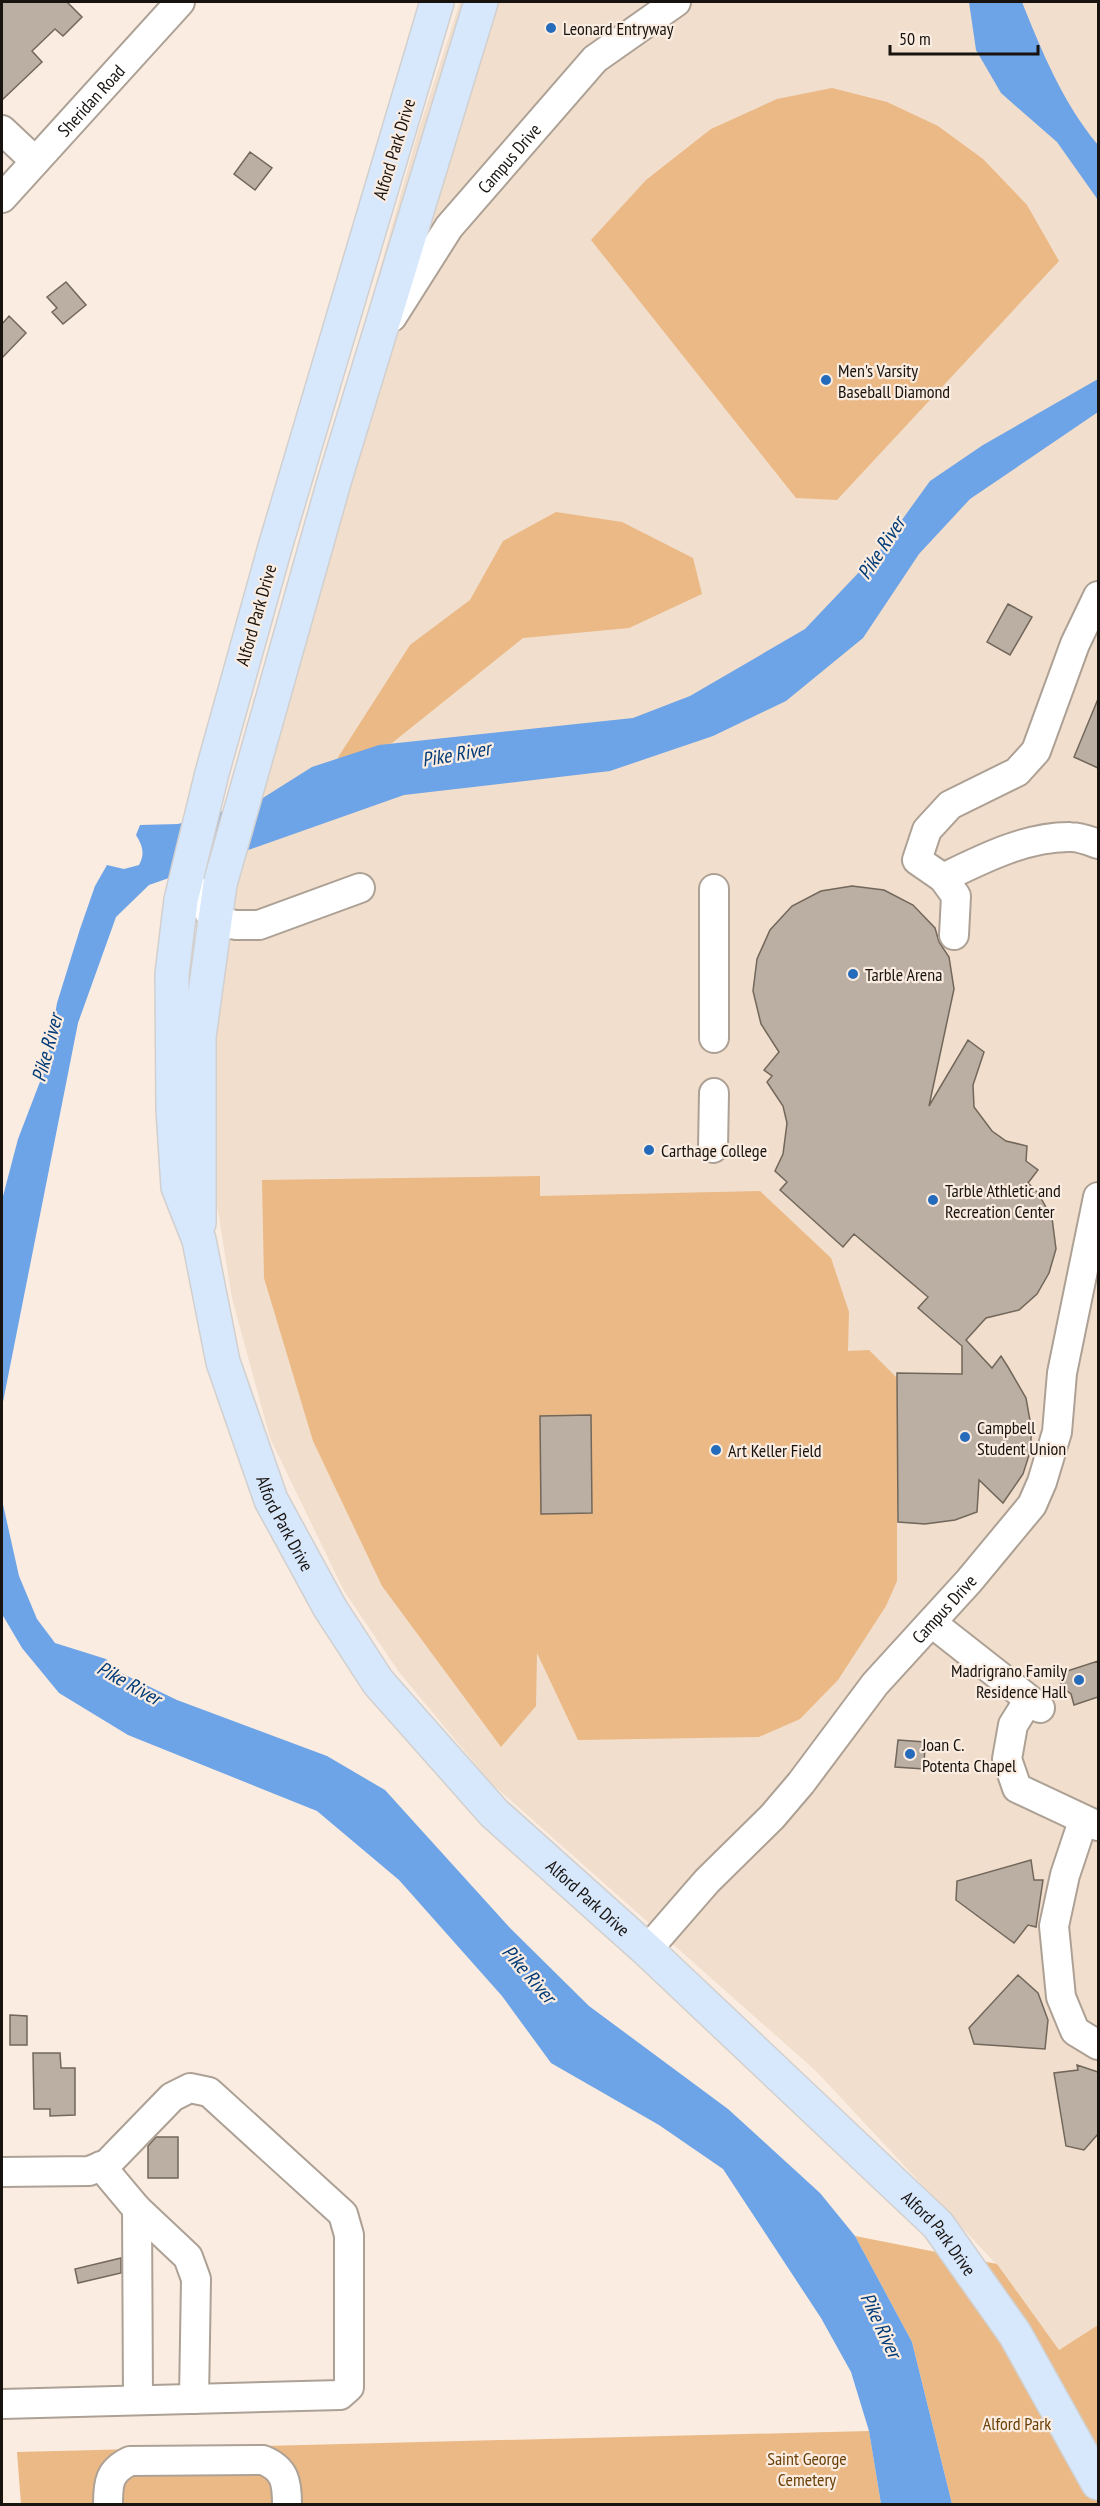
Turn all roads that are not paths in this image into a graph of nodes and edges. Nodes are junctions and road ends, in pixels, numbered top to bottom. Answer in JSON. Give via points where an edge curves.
{"nodes":[{"id":1,"x":437,"y":2,"type":"edge"},
{"id":2,"x":480,"y":2,"type":"edge"},
{"id":3,"x":676,"y":2,"type":"edge"},
{"id":4,"x":172,"y":4,"type":"edge"},
{"id":5,"x":2,"y":130,"type":"edge"},
{"id":6,"x":35,"y":161,"type":"junction"},
{"id":7,"x":2,"y":198,"type":"edge"},
{"id":8,"x":375,"y":345,"type":"junction"},
{"id":9,"x":1098,"y":596,"type":"edge"},
{"id":10,"x":1098,"y":844,"type":"edge"},
{"id":11,"x":943,"y":878,"type":"junction"},
{"id":12,"x":360,"y":888,"type":"dead end"},
{"id":13,"x":183,"y":889,"type":"junction"},
{"id":14,"x":714,"y":889,"type":"dead end"},
{"id":15,"x":215,"y":921,"type":"junction"},
{"id":16,"x":954,"y":935,"type":"dead end"},
{"id":17,"x":714,"y":1038,"type":"dead end"},
{"id":18,"x":714,"y":1093,"type":"dead end"},
{"id":19,"x":713,"y":1148,"type":"dead end"},
{"id":20,"x":1098,"y":1197,"type":"edge"},
{"id":21,"x":199,"y":1240,"type":"junction"},
{"id":22,"x":1089,"y":1289,"type":"edge"},
{"id":23,"x":932,"y":1623,"type":"junction"},
{"id":24,"x":1091,"y":1823,"type":"edge"},
{"id":25,"x":646,"y":1950,"type":"junction"},
{"id":26,"x":1098,"y":2045,"type":"edge"},
{"id":27,"x":101,"y":2166,"type":"junction"},
{"id":28,"x":2,"y":2172,"type":"edge"},
{"id":29,"x":137,"y":2210,"type":"junction"},
{"id":30,"x":194,"y":2399,"type":"junction"},
{"id":31,"x":138,"y":2400,"type":"junction"},
{"id":32,"x":2,"y":2404,"type":"edge"},
{"id":33,"x":1098,"y":2483,"type":"edge"},
{"id":34,"x":108,"y":2505,"type":"edge"},
{"id":35,"x":287,"y":2505,"type":"edge"}],
"edges":[{"from":1,"to":13,"type":"main road","name":"Alford Park Drive","via":[[275,547]]},
{"from":2,"to":8,"type":"main road","name":"Alford Park Drive"},
{"from":3,"to":8,"type":"street","name":"Campus Drive","via":[[595,59],[527,135],[448,226]]},
{"from":4,"to":6,"type":"street","name":"Sheridan Road"},
{"from":5,"to":6,"type":"street"},
{"from":6,"to":7,"type":"street","name":"Sheridan Road"},
{"from":8,"to":15,"type":"main road","name":"Alford Park Drive","via":[[252,766],[220,884]]},
{"from":9,"to":11,"type":"street","via":[[1075,644],[1036,751],[1017,772],[950,805],[927,830],[917,860]]},
{"from":10,"to":11,"type":"street","via":[[1074,837],[1045,838],[982,859]]},
{"from":11,"to":16,"type":"street","via":[[956,896]]},
{"from":12,"to":15,"type":"street","via":[[259,925]]},
{"from":13,"to":15,"type":"street"},
{"from":13,"to":21,"type":"main road","name":"Alford Park Drive","via":[[172,974],[172,1109],[178,1187]]},
{"from":14,"to":17,"type":"street"},
{"from":15,"to":21,"type":"main road","name":"Alford Park Drive","via":[[199,1036]]},
{"from":18,"to":19,"type":"street"},
{"from":20,"to":22,"type":"street","name":"Campus Drive"},
{"from":21,"to":25,"type":"main road","name":"Alford Park Drive","via":[[223,1362],[271,1500],[336,1618],[378,1682],[494,1813]]},
{"from":22,"to":23,"type":"street","name":"Campus Drive","via":[[1062,1373],[1057,1432],[1032,1505]]},
{"from":23,"to":24,"type":"street","via":[[1034,1705],[1013,1725],[1007,1759],[1017,1788]]},
{"from":23,"to":25,"type":"street","name":"Campus Drive","via":[[875,1684],[794,1792]]},
{"from":24,"to":26,"type":"street","via":[[1065,1875],[1054,1926],[1061,1997],[1075,2031]]},
{"from":25,"to":33,"type":"main road","name":"Alford Park Drive","via":[[938,2225],[1015,2334]]},
{"from":27,"to":28,"type":"street","via":[[89,2171]]},
{"from":27,"to":29,"type":"street"},
{"from":27,"to":30,"type":"street","via":[[172,2097],[190,2088],[209,2092],[343,2214],[350,2235],[349,2387],[340,2395]]},
{"from":29,"to":30,"type":"street","via":[[188,2257],[196,2279]]},
{"from":29,"to":31,"type":"street"},
{"from":30,"to":31,"type":"street"},
{"from":31,"to":32,"type":"street"},
{"from":34,"to":35,"type":"street","via":[[108,2482],[113,2473],[130,2461],[252,2460],[263,2460],[280,2470],[285,2478]]}]}
